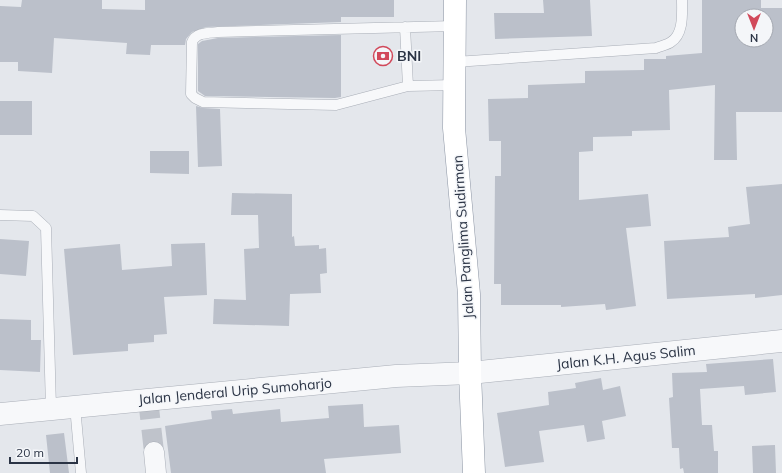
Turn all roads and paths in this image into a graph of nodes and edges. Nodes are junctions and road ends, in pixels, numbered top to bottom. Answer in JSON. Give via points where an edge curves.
{"nodes":[{"id":1,"x":455,"y":0,"type":"edge"},
{"id":2,"x":682,"y":0,"type":"edge"},
{"id":3,"x":455,"y":26,"type":"junction"},
{"id":4,"x":405,"y":27,"type":"junction"},
{"id":5,"x":455,"y":62,"type":"junction"},
{"id":6,"x":455,"y":85,"type":"junction"},
{"id":7,"x":408,"y":86,"type":"junction"},
{"id":8,"x":0,"y":215,"type":"edge"},
{"id":9,"x":782,"y":341,"type":"edge"},
{"id":10,"x":470,"y":373,"type":"junction"},
{"id":11,"x":75,"y":406,"type":"junction"},
{"id":12,"x":51,"y":408,"type":"junction"},
{"id":13,"x":0,"y":414,"type":"edge"},
{"id":14,"x":154,"y":452,"type":"tunnel mouth"},
{"id":15,"x":81,"y":473,"type":"edge"},
{"id":16,"x":156,"y":473,"type":"edge"},
{"id":17,"x":474,"y":473,"type":"edge"}],
"edges":[{"from":1,"to":3,"type":"highway","name":"Jalan Panglima Sudirman"},
{"from":2,"to":5,"type":"lane","via":[[682,19],[676,37],[656,48]]},
{"from":3,"to":4,"type":"lane"},
{"from":3,"to":5,"type":"highway","name":"Jalan Panglima Sudirman"},
{"from":4,"to":7,"type":"lane"},
{"from":4,"to":7,"type":"lane","via":[[199,34],[192,42],[191,94],[203,102],[336,105]]},
{"from":5,"to":6,"type":"highway","name":"Jalan Panglima Sudirman"},
{"from":6,"to":7,"type":"lane"},
{"from":6,"to":10,"type":"highway","name":"Jalan Panglima Sudirman","via":[[454,128],[469,294]]},
{"from":8,"to":12,"type":"lane","via":[[33,216],[46,228]]},
{"from":9,"to":10,"type":"street","name":"Jalan K.H. Agus Salim"},
{"from":10,"to":11,"type":"street","name":"Jalan Jenderal Urip Sumoharjo","via":[[396,376]]},
{"from":10,"to":17,"type":"highway","name":"Jalan Panglima Sudirman"},
{"from":11,"to":12,"type":"street","name":"Jalan Jenderal Urip Sumoharjo"},
{"from":11,"to":15,"type":"lane"},
{"from":12,"to":13,"type":"street","name":"Jalan Jenderal Urip Sumoharjo"},
{"from":14,"to":16,"type":"street"}]}
